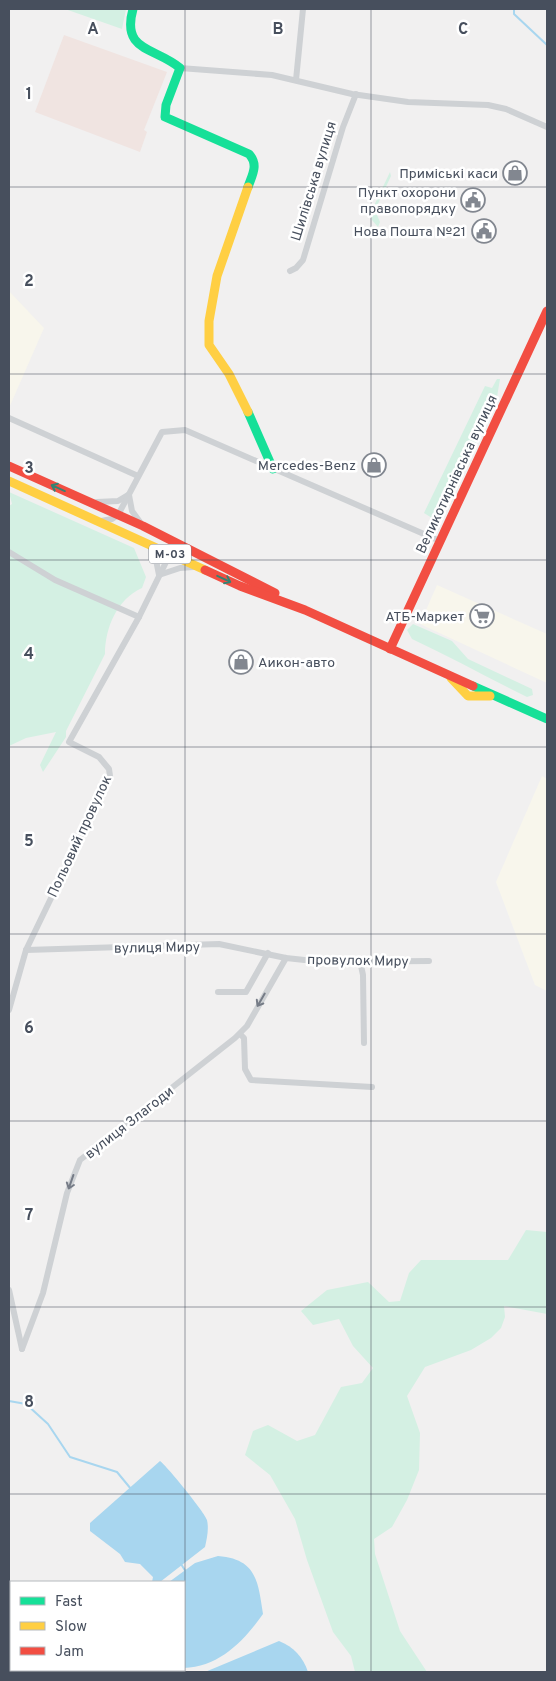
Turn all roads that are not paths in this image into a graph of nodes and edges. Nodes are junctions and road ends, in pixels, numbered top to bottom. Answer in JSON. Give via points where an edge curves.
{"nodes":[{"id":1,"x":132,"y":9,"type":"edge"},
{"id":2,"x":303,"y":9,"type":"edge"},
{"id":3,"x":180,"y":68,"type":"junction"},
{"id":4,"x":296,"y":80,"type":"junction"},
{"id":5,"x":356,"y":94,"type":"junction"},
{"id":6,"x":547,"y":127,"type":"edge"},
{"id":7,"x":290,"y":271,"type":"dead end"},
{"id":8,"x":547,"y":310,"type":"edge"},
{"id":9,"x":9,"y":418,"type":"edge"},
{"id":10,"x":9,"y":466,"type":"edge"},
{"id":11,"x":273,"y":469,"type":"junction"},
{"id":12,"x":138,"y":476,"type":"junction"},
{"id":13,"x":9,"y":481,"type":"edge"},
{"id":14,"x":129,"y":494,"type":"junction"},
{"id":15,"x":87,"y":500,"type":"junction"},
{"id":16,"x":118,"y":515,"type":"junction"},
{"id":17,"x":100,"y":521,"type":"junction"},
{"id":18,"x":143,"y":526,"type":"junction"},
{"id":19,"x":126,"y":533,"type":"junction"},
{"id":20,"x":159,"y":534,"type":"junction"},
{"id":21,"x":440,"y":541,"type":"junction"},
{"id":22,"x":147,"y":543,"type":"junction"},
{"id":23,"x":9,"y":552,"type":"edge"},
{"id":24,"x":170,"y":554,"type":"junction"},
{"id":25,"x":201,"y":555,"type":"junction"},
{"id":26,"x":200,"y":568,"type":"junction"},
{"id":27,"x":159,"y":575,"type":"junction"},
{"id":28,"x":305,"y":610,"type":"junction"},
{"id":29,"x":139,"y":617,"type":"junction"},
{"id":30,"x":390,"y":649,"type":"junction"},
{"id":31,"x":547,"y":719,"type":"edge"},
{"id":32,"x":26,"y":950,"type":"junction"},
{"id":33,"x":268,"y":953,"type":"junction"},
{"id":34,"x":286,"y":958,"type":"junction"},
{"id":35,"x":429,"y":961,"type":"dead end"},
{"id":36,"x":360,"y":962,"type":"junction"},
{"id":37,"x":218,"y":992,"type":"dead end"},
{"id":38,"x":9,"y":1010,"type":"edge"},
{"id":39,"x":240,"y":1034,"type":"junction"},
{"id":40,"x":364,"y":1044,"type":"dead end"},
{"id":41,"x":372,"y":1087,"type":"dead end"},
{"id":42,"x":9,"y":1290,"type":"edge"}],
"edges":[{"from":1,"to":3,"type":"main road","via":[[129,31],[132,39],[175,62]]},
{"from":2,"to":4,"type":"street"},
{"from":3,"to":4,"type":"street","via":[[228,70]]},
{"from":3,"to":11,"type":"main road","via":[[166,104],[165,116],[172,122],[244,151],[255,162],[218,265],[211,295],[209,345],[239,390]]},
{"from":4,"to":5,"type":"street"},
{"from":5,"to":6,"type":"street","via":[[408,102],[488,105],[506,109]]},
{"from":5,"to":7,"type":"street","name":"Шилівська вулиця","via":[[303,260]]},
{"from":8,"to":21,"type":"main road","name":"Великотирнівська вулиця"},
{"from":9,"to":12,"type":"street"},
{"from":15,"to":10,"type":"main road","number":"М-03","one_way":true},
{"from":11,"to":12,"type":"street","via":[[185,430],[174,430],[162,432]]},
{"from":11,"to":21,"type":"street"},
{"from":12,"to":14,"type":"street"},
{"from":13,"to":17,"type":"main road","number":"М-03"},
{"from":14,"to":15,"type":"street","via":[[118,501]]},
{"from":14,"to":16,"type":"street"},
{"from":14,"to":18,"type":"street","via":[[132,511]]},
{"from":15,"to":16,"type":"main road","number":"М-03"},
{"from":16,"to":17,"type":"street"},
{"from":16,"to":18,"type":"main road","number":"М-03"},
{"from":16,"to":19,"type":"street"},
{"from":17,"to":19,"type":"main road","number":"М-03"},
{"from":18,"to":20,"type":"main road","number":"М-03"},
{"from":19,"to":22,"type":"main road","number":"М-03"},
{"from":20,"to":24,"type":"street"},
{"from":20,"to":25,"type":"main road","number":"М-03"},
{"from":21,"to":30,"type":"main road","name":"Великотирнівська вулиця"},
{"from":22,"to":24,"type":"main road","number":"М-03"},
{"from":22,"to":27,"type":"street","via":[[155,555]]},
{"from":23,"to":29,"type":"street","via":[[55,580]]},
{"from":24,"to":25,"type":"street"},
{"from":24,"to":26,"type":"main road","number":"М-03"},
{"from":24,"to":27,"type":"street","name":"Польовий провулок"},
{"from":25,"to":28,"type":"main road","number":"М-03"},
{"from":26,"to":27,"type":"street","via":[[180,568]]},
{"from":26,"to":28,"type":"main road","number":"М-03","one_way":true},
{"from":27,"to":29,"type":"street","name":"Польовий провулок"},
{"from":28,"to":30,"type":"main road","number":"М-03"},
{"from":29,"to":32,"type":"street","name":"Польовий провулок","via":[[69,742],[98,757],[109,769],[110,776]]},
{"from":30,"to":31,"type":"main road","number":"М-03","via":[[441,672],[468,696],[503,700]]},
{"from":32,"to":33,"type":"street","name":"вулиця Миру","via":[[219,944]]},
{"from":32,"to":38,"type":"street","name":"Польовий провулок"},
{"from":33,"to":34,"type":"street","name":"вулиця Миру"},
{"from":33,"to":37,"type":"street","via":[[246,992]]},
{"from":34,"to":36,"type":"street","name":"провулок Миру"},
{"from":34,"to":39,"type":"street","name":"вулиця Злагоди","one_way":true},
{"from":35,"to":36,"type":"street","name":"провулок Миру"},
{"from":36,"to":40,"type":"street"},
{"from":39,"to":41,"type":"street","via":[[244,1038],[245,1069],[251,1080]]},
{"from":39,"to":42,"type":"street","name":"вулиця Злагоди","one_way":true,"via":[[80,1160],[67,1192],[43,1293],[22,1349]]}]}
